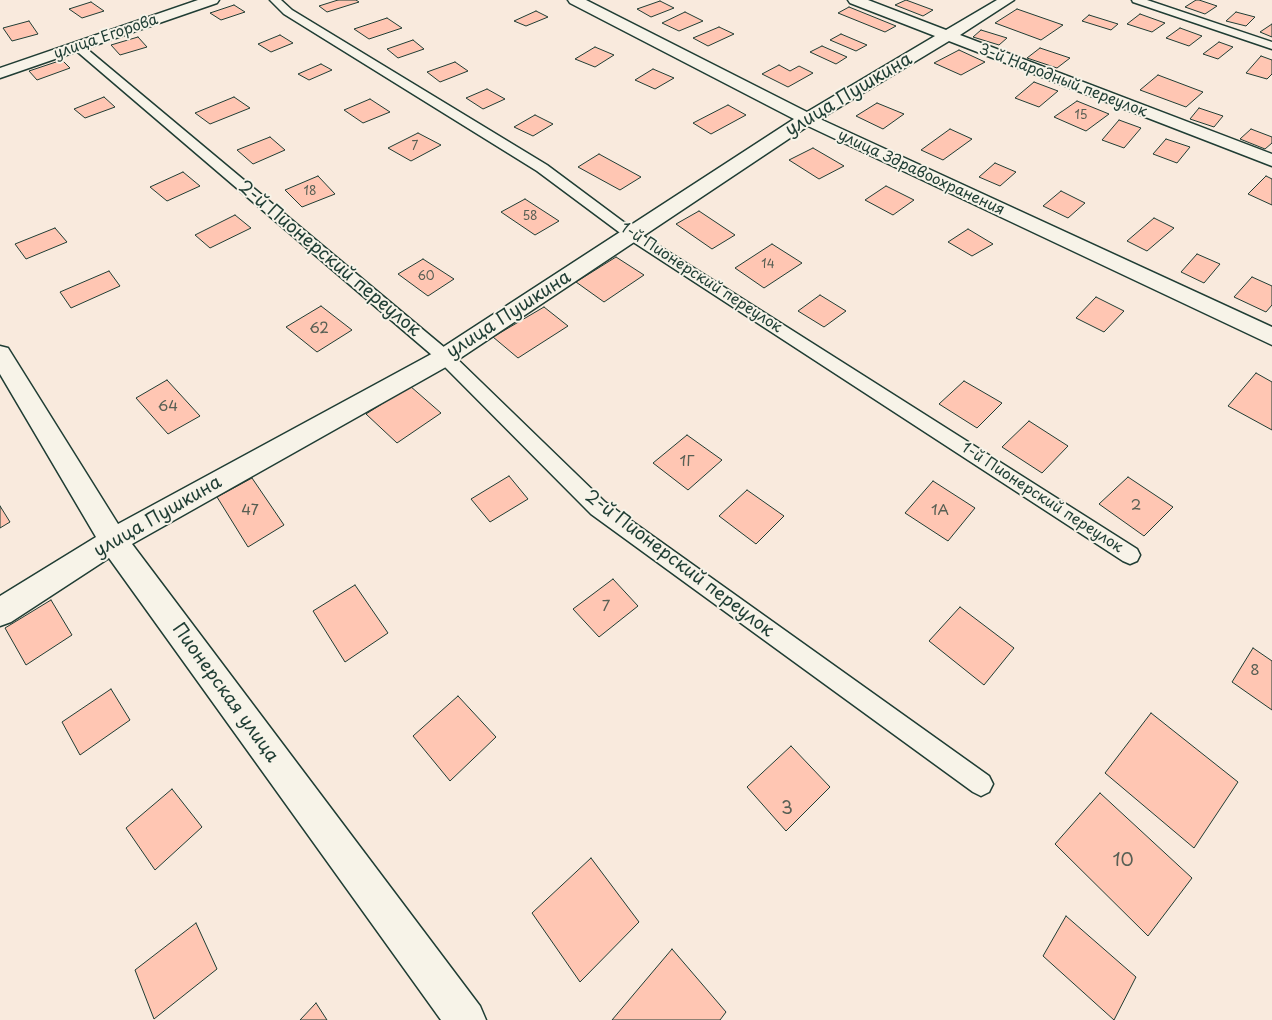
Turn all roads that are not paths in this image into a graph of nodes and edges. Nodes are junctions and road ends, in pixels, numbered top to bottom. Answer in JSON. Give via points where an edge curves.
{"nodes":[{"id":1,"x":212,"y":0,"type":"edge"},
{"id":2,"x":275,"y":0,"type":"edge"},
{"id":3,"x":575,"y":0,"type":"edge"},
{"id":4,"x":855,"y":0,"type":"edge"},
{"id":5,"x":1007,"y":0,"type":"edge"},
{"id":6,"x":1137,"y":0,"type":"edge"},
{"id":7,"x":947,"y":36,"type":"junction"},
{"id":8,"x":78,"y":46,"type":"junction"},
{"id":9,"x":1272,"y":46,"type":"edge"},
{"id":10,"x":0,"y":73,"type":"edge"},
{"id":11,"x":807,"y":119,"type":"junction"},
{"id":12,"x":1272,"y":160,"type":"edge"},
{"id":13,"x":632,"y":235,"type":"junction"},
{"id":14,"x":1272,"y":336,"type":"edge"},
{"id":15,"x":0,"y":354,"type":"edge"},
{"id":16,"x":445,"y":356,"type":"junction"},
{"id":17,"x":113,"y":541,"type":"junction"},
{"id":18,"x":1130,"y":555,"type":"dead end"},
{"id":19,"x":0,"y":612,"type":"edge"},
{"id":20,"x":981,"y":784,"type":"dead end"},
{"id":21,"x":466,"y":1020,"type":"edge"}],
"edges":[{"from":1,"to":8,"type":"street","name":"улица Егорова"},
{"from":2,"to":13,"type":"lane","name":"1-й Пионерский переулок","via":[[288,12],[542,168]]},
{"from":3,"to":11,"type":"street","name":"улица Здравоохранения"},
{"from":4,"to":7,"type":"street","name":"3-й Народный переулок"},
{"from":5,"to":7,"type":"street","name":"улица Пушкина"},
{"from":6,"to":9,"type":"lane"},
{"from":7,"to":11,"type":"street","name":"улица Пушкина"},
{"from":7,"to":12,"type":"street","name":"3-й Народный переулок"},
{"from":8,"to":10,"type":"street","name":"улица Егорова"},
{"from":8,"to":16,"type":"lane","name":"2-й Пионерский переулок"},
{"from":11,"to":13,"type":"street","name":"улица Пушкина"},
{"from":11,"to":14,"type":"street","name":"улица Здравоохранения"},
{"from":13,"to":16,"type":"street","name":"улица Пушкина"},
{"from":13,"to":18,"type":"lane","name":"1-й Пионерский переулок"},
{"from":15,"to":17,"type":"street","name":"Пионерская улица"},
{"from":16,"to":17,"type":"street","name":"улица Пушкина"},
{"from":16,"to":20,"type":"lane","name":"2-й Пионерский переулок","via":[[598,508]]},
{"from":17,"to":19,"type":"street","name":"улица Пушкина"},
{"from":17,"to":21,"type":"street","name":"Пионерская улица"}]}
